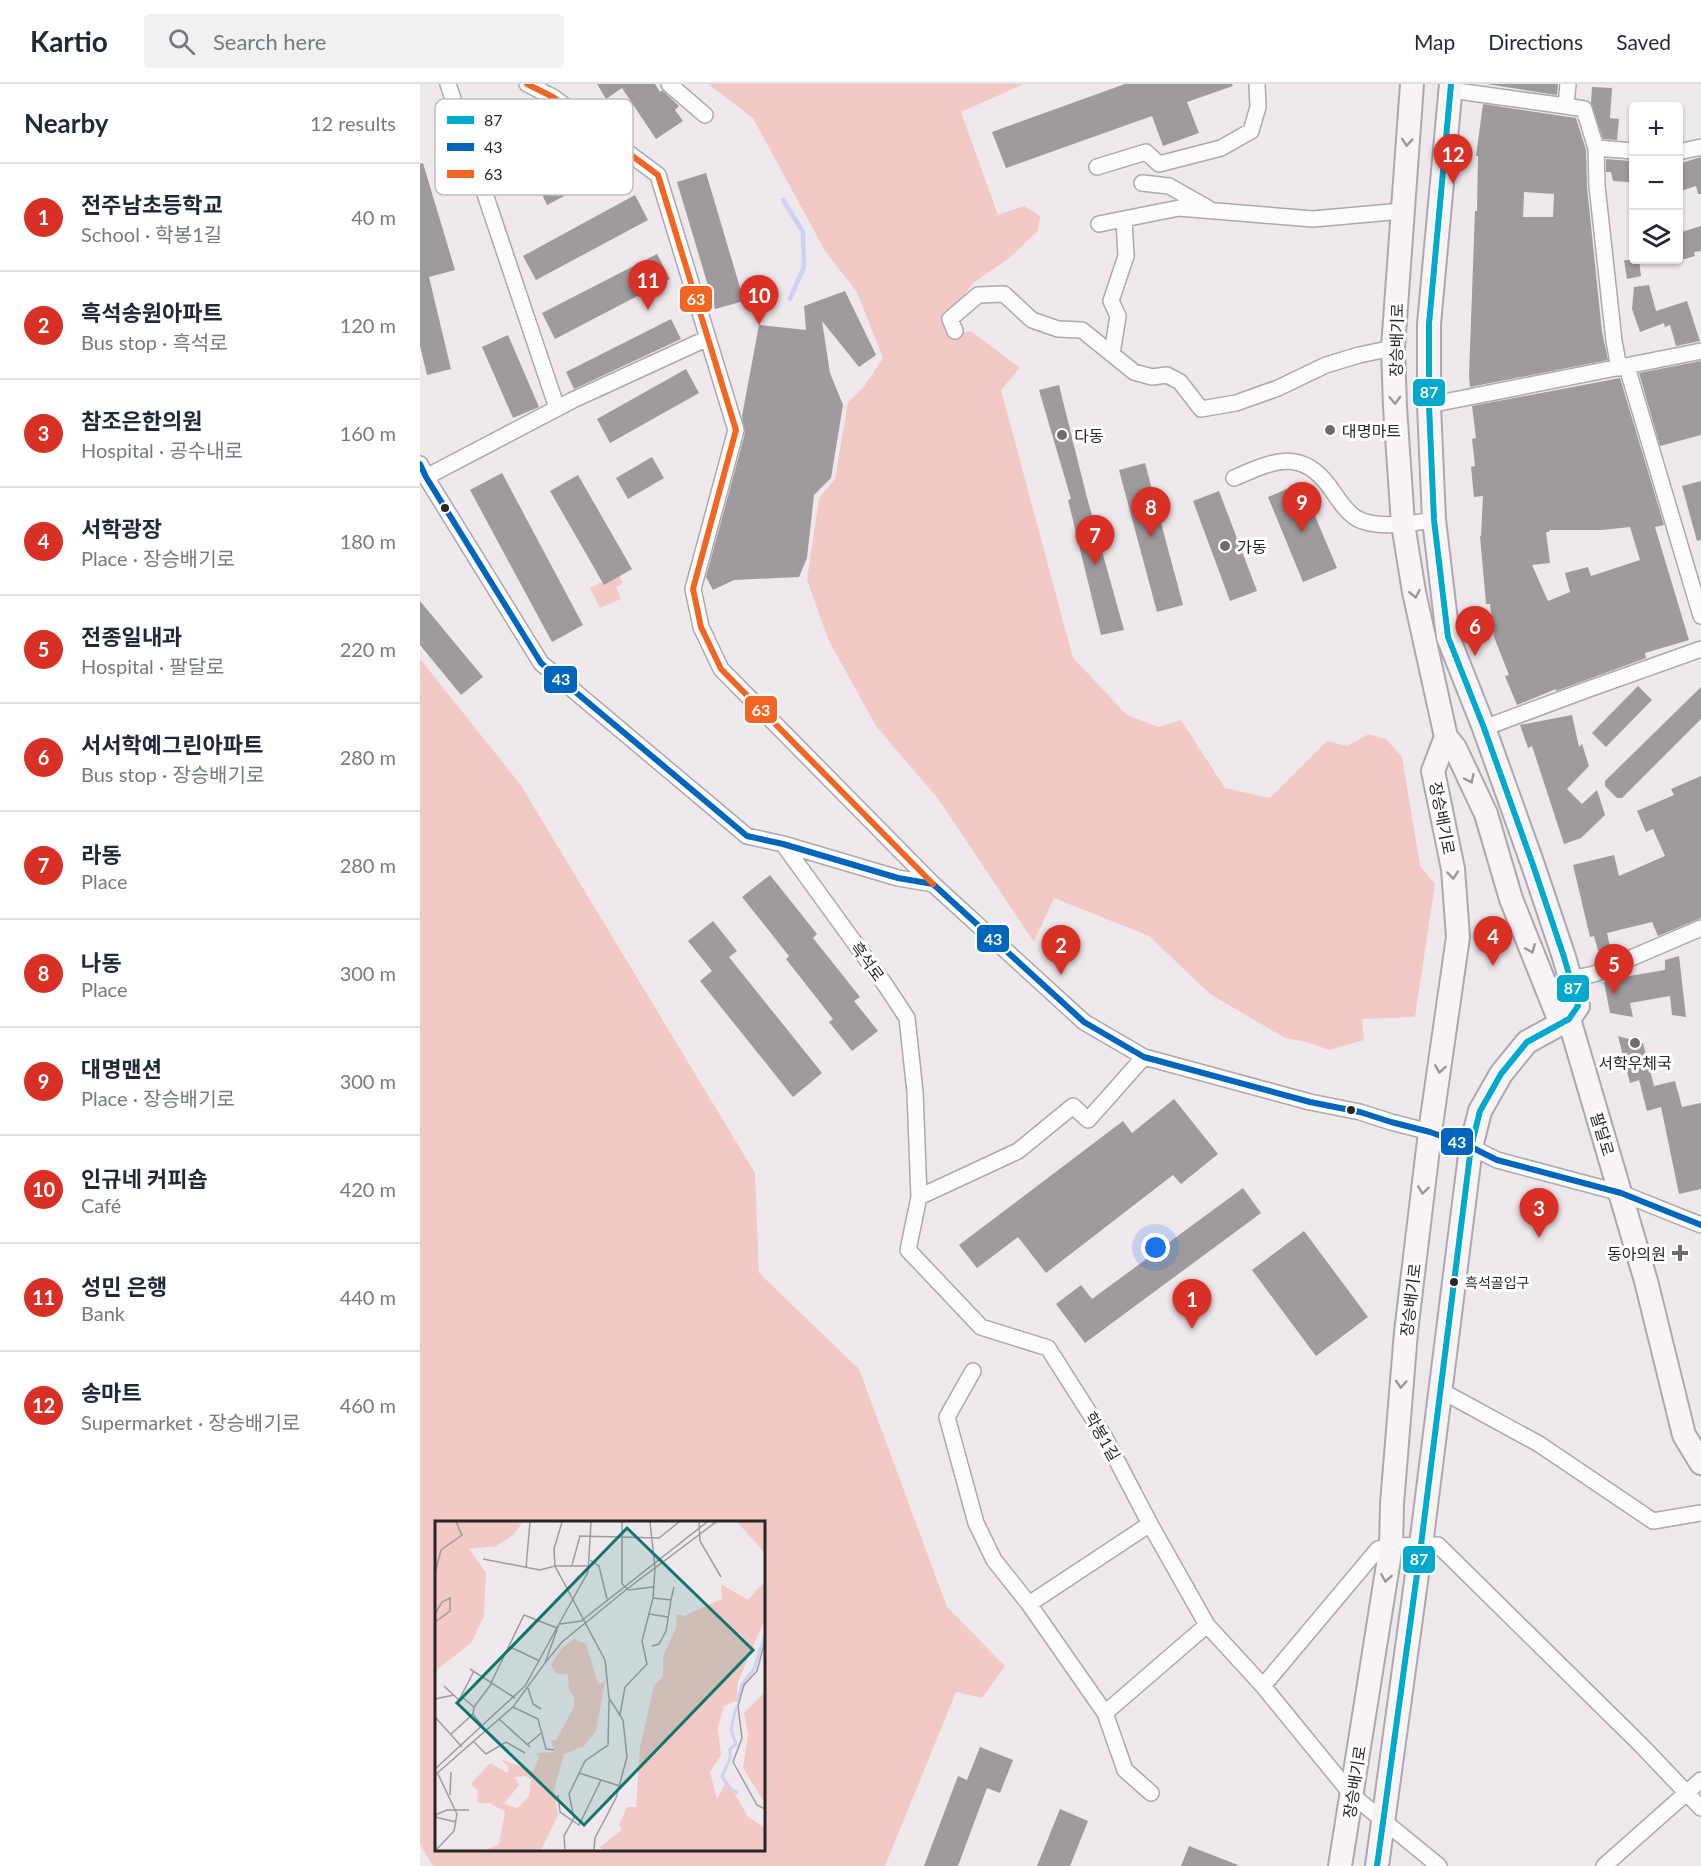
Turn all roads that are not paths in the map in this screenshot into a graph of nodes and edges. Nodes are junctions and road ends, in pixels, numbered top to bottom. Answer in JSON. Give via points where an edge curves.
{"nodes":[{"id":1,"x":448,"y":84,"type":"edge"},
{"id":2,"x":527,"y":84,"type":"edge"},
{"id":3,"x":669,"y":84,"type":"edge"},
{"id":4,"x":1257,"y":84,"type":"edge"},
{"id":5,"x":1412,"y":84,"type":"edge"},
{"id":6,"x":1568,"y":84,"type":"edge"},
{"id":7,"x":1450,"y":87,"type":"edge"},
{"id":8,"x":453,"y":99,"type":"edge"},
{"id":9,"x":556,"y":99,"type":"edge"},
{"id":10,"x":1566,"y":106,"type":"junction"},
{"id":11,"x":705,"y":115,"type":"dead end"},
{"id":12,"x":1701,"y":147,"type":"edge"},
{"id":13,"x":1596,"y":148,"type":"junction"},
{"id":14,"x":1629,"y":151,"type":"edge"},
{"id":15,"x":1683,"y":151,"type":"edge"},
{"id":16,"x":633,"y":156,"type":"edge"},
{"id":17,"x":1097,"y":167,"type":"dead end"},
{"id":18,"x":1142,"y":183,"type":"dead end"},
{"id":19,"x":485,"y":195,"type":"edge"},
{"id":20,"x":1210,"y":209,"type":"junction"},
{"id":21,"x":1402,"y":211,"type":"junction"},
{"id":22,"x":1124,"y":220,"type":"junction"},
{"id":23,"x":1099,"y":224,"type":"dead end"},
{"id":24,"x":955,"y":331,"type":"dead end"},
{"id":25,"x":708,"y":338,"type":"junction"},
{"id":26,"x":1394,"y":348,"type":"junction"},
{"id":27,"x":1701,"y":351,"type":"edge"},
{"id":28,"x":1113,"y":354,"type":"junction"},
{"id":29,"x":1623,"y":367,"type":"junction"},
{"id":30,"x":1429,"y":405,"type":"junction"},
{"id":31,"x":557,"y":408,"type":"junction"},
{"id":32,"x":423,"y":470,"type":"edge"},
{"id":33,"x":1234,"y":478,"type":"dead end"},
{"id":34,"x":1434,"y":520,"type":"junction"},
{"id":35,"x":1404,"y":525,"type":"junction"},
{"id":36,"x":1701,"y":616,"type":"edge"},
{"id":37,"x":1701,"y":650,"type":"edge"},
{"id":38,"x":1484,"y":728,"type":"junction"},
{"id":39,"x":1446,"y":737,"type":"junction"},
{"id":40,"x":1486,"y":814,"type":"joint"},
{"id":41,"x":783,"y":844,"type":"junction"},
{"id":42,"x":933,"y":884,"type":"junction"},
{"id":43,"x":1701,"y":928,"type":"edge"},
{"id":44,"x":1570,"y":979,"type":"junction"},
{"id":45,"x":1547,"y":989,"type":"junction"},
{"id":46,"x":1569,"y":1019,"type":"junction"},
{"id":47,"x":1144,"y":1058,"type":"junction"},
{"id":48,"x":915,"y":1092,"type":"joint"},
{"id":49,"x":1430,"y":1132,"type":"junction"},
{"id":50,"x":1471,"y":1147,"type":"junction"},
{"id":51,"x":1621,"y":1193,"type":"junction"},
{"id":52,"x":919,"y":1197,"type":"junction"},
{"id":53,"x":1701,"y":1225,"type":"edge"},
{"id":54,"x":973,"y":1371,"type":"dead end"},
{"id":55,"x":1440,"y":1390,"type":"junction"},
{"id":56,"x":1701,"y":1463,"type":"edge"},
{"id":57,"x":1701,"y":1513,"type":"edge"},
{"id":58,"x":1150,"y":1524,"type":"junction"},
{"id":59,"x":1420,"y":1545,"type":"junction"},
{"id":60,"x":1391,"y":1546,"type":"junction"},
{"id":61,"x":1029,"y":1604,"type":"junction"},
{"id":62,"x":1207,"y":1625,"type":"junction"},
{"id":63,"x":1263,"y":1686,"type":"junction"},
{"id":64,"x":1105,"y":1713,"type":"junction"},
{"id":65,"x":1701,"y":1780,"type":"edge"},
{"id":66,"x":1688,"y":1792,"type":"junction"},
{"id":67,"x":1151,"y":1793,"type":"dead end"},
{"id":68,"x":1352,"y":1795,"type":"junction"},
{"id":69,"x":1701,"y":1808,"type":"edge"},
{"id":70,"x":1383,"y":1820,"type":"junction"},
{"id":71,"x":1340,"y":1866,"type":"edge"},
{"id":72,"x":1377,"y":1866,"type":"edge"},
{"id":73,"x":1439,"y":1866,"type":"edge"},
{"id":74,"x":1604,"y":1866,"type":"edge"}],
"edges":[{"from":1,"to":8,"type":"street"},
{"from":2,"to":9,"type":"street"},
{"from":3,"to":11,"type":"street"},
{"from":4,"to":17,"type":"street","via":[[1258,107],[1251,131],[1221,148],[1159,164],[1146,153]]},
{"from":5,"to":21,"type":"street","name":"장승배기로","one_way":true},
{"from":6,"to":10,"type":"street"},
{"from":7,"to":10,"type":"street"},
{"from":7,"to":30,"type":"street","name":"장승배기로","via":[[1429,324]]},
{"from":10,"to":13,"type":"street","via":[[1584,109]]},
{"from":12,"to":15,"type":"street"},
{"from":13,"to":14,"type":"street"},
{"from":13,"to":29,"type":"street","via":[[1614,341]]},
{"from":16,"to":25,"type":"street","via":[[658,175]]},
{"from":18,"to":20,"type":"street","via":[[1169,186]]},
{"from":19,"to":31,"type":"street"},
{"from":20,"to":21,"type":"street","via":[[1313,219]]},
{"from":20,"to":22,"type":"street","via":[[1179,208]]},
{"from":21,"to":26,"type":"street","name":"장승배기로"},
{"from":22,"to":23,"type":"street"},
{"from":22,"to":28,"type":"street","via":[[1126,256],[1111,301],[1119,316]]},
{"from":24,"to":28,"type":"street","via":[[950,319],[971,300],[978,295],[1004,294],[1032,320],[1058,329],[1082,330]]},
{"from":25,"to":31,"type":"street"},
{"from":25,"to":42,"type":"street","via":[[736,430],[693,589],[701,627],[721,669]]},
{"from":26,"to":28,"type":"street","via":[[1326,365],[1236,403],[1201,409],[1180,382],[1167,375],[1152,377],[1134,372]]},
{"from":26,"to":35,"type":"street","name":"장승배기로","one_way":true},
{"from":27,"to":29,"type":"street"},
{"from":29,"to":30,"type":"street"},
{"from":29,"to":36,"type":"street"},
{"from":30,"to":34,"type":"street","name":"장승배기로"},
{"from":31,"to":32,"type":"street"},
{"from":32,"to":41,"type":"street","via":[[541,663],[747,836]]},
{"from":33,"to":35,"type":"street","via":[[1271,462],[1303,463],[1324,480],[1356,518],[1383,525]]},
{"from":34,"to":35,"type":"street"},
{"from":34,"to":38,"type":"street","name":"장승배기로","via":[[1448,637]]},
{"from":35,"to":39,"type":"street","name":"장승배기로","one_way":true,"via":[[1414,592]]},
{"from":37,"to":38,"type":"street"},
{"from":38,"to":44,"type":"street","name":"장승배기로"},
{"from":39,"to":40,"type":"street","name":"장승배기로","one_way":true},
{"from":39,"to":49,"type":"street","name":"장승배기로","one_way":true,"via":[[1433,771],[1453,869],[1458,937]]},
{"from":40,"to":45,"type":"street","name":"팔달로","one_way":true,"via":[[1511,898]]},
{"from":41,"to":42,"type":"street","via":[[898,878]]},
{"from":41,"to":48,"type":"street","name":"흑석로","via":[[907,1018]]},
{"from":42,"to":47,"type":"street","via":[[1084,1022]]},
{"from":43,"to":44,"type":"street","via":[[1594,974]]},
{"from":44,"to":45,"type":"street"},
{"from":44,"to":46,"type":"street","name":"장승배기로","via":[[1578,1006]]},
{"from":45,"to":46,"type":"street","name":"팔달로","via":[[1557,1014]]},
{"from":46,"to":50,"type":"street","via":[[1527,1042],[1501,1074],[1480,1112]]},
{"from":46,"to":51,"type":"street","name":"팔달로"},
{"from":47,"to":49,"type":"street"},
{"from":47,"to":52,"type":"street","via":[[1088,1120],[1073,1106],[1018,1151]]},
{"from":48,"to":52,"type":"street","name":"학봉1길"},
{"from":49,"to":50,"type":"street"},
{"from":49,"to":60,"type":"street","name":"장승배기로","one_way":true,"via":[[1406,1332]]},
{"from":50,"to":51,"type":"street","via":[[1497,1160]]},
{"from":50,"to":55,"type":"street"},
{"from":51,"to":53,"type":"street"},
{"from":51,"to":56,"type":"street","name":"팔달로","via":[[1684,1435]]},
{"from":52,"to":58,"type":"street","name":"학봉1길","via":[[908,1250],[981,1327],[1047,1348],[1104,1436]]},
{"from":54,"to":61,"type":"street","via":[[947,1417],[976,1523],[994,1560]]},
{"from":55,"to":57,"type":"street","via":[[1539,1444],[1653,1521]]},
{"from":55,"to":59,"type":"street"},
{"from":58,"to":61,"type":"street"},
{"from":58,"to":62,"type":"street","name":"학봉1길"},
{"from":59,"to":60,"type":"street"},
{"from":59,"to":66,"type":"street","via":[[1438,1545]]},
{"from":59,"to":70,"type":"street"},
{"from":60,"to":63,"type":"street","via":[[1378,1549]]},
{"from":60,"to":68,"type":"street","name":"장승배기로","one_way":true},
{"from":61,"to":64,"type":"street"},
{"from":62,"to":63,"type":"street","name":"학봉1길"},
{"from":62,"to":64,"type":"street"},
{"from":63,"to":68,"type":"street","name":"학봉1길"},
{"from":64,"to":67,"type":"street","via":[[1125,1770]]},
{"from":65,"to":66,"type":"street"},
{"from":66,"to":69,"type":"street"},
{"from":66,"to":74,"type":"street"},
{"from":68,"to":70,"type":"street","name":"학봉1길"},
{"from":68,"to":71,"type":"street","name":"장승배기로"},
{"from":70,"to":72,"type":"street"},
{"from":70,"to":73,"type":"street","name":"학봉1길"}]}
